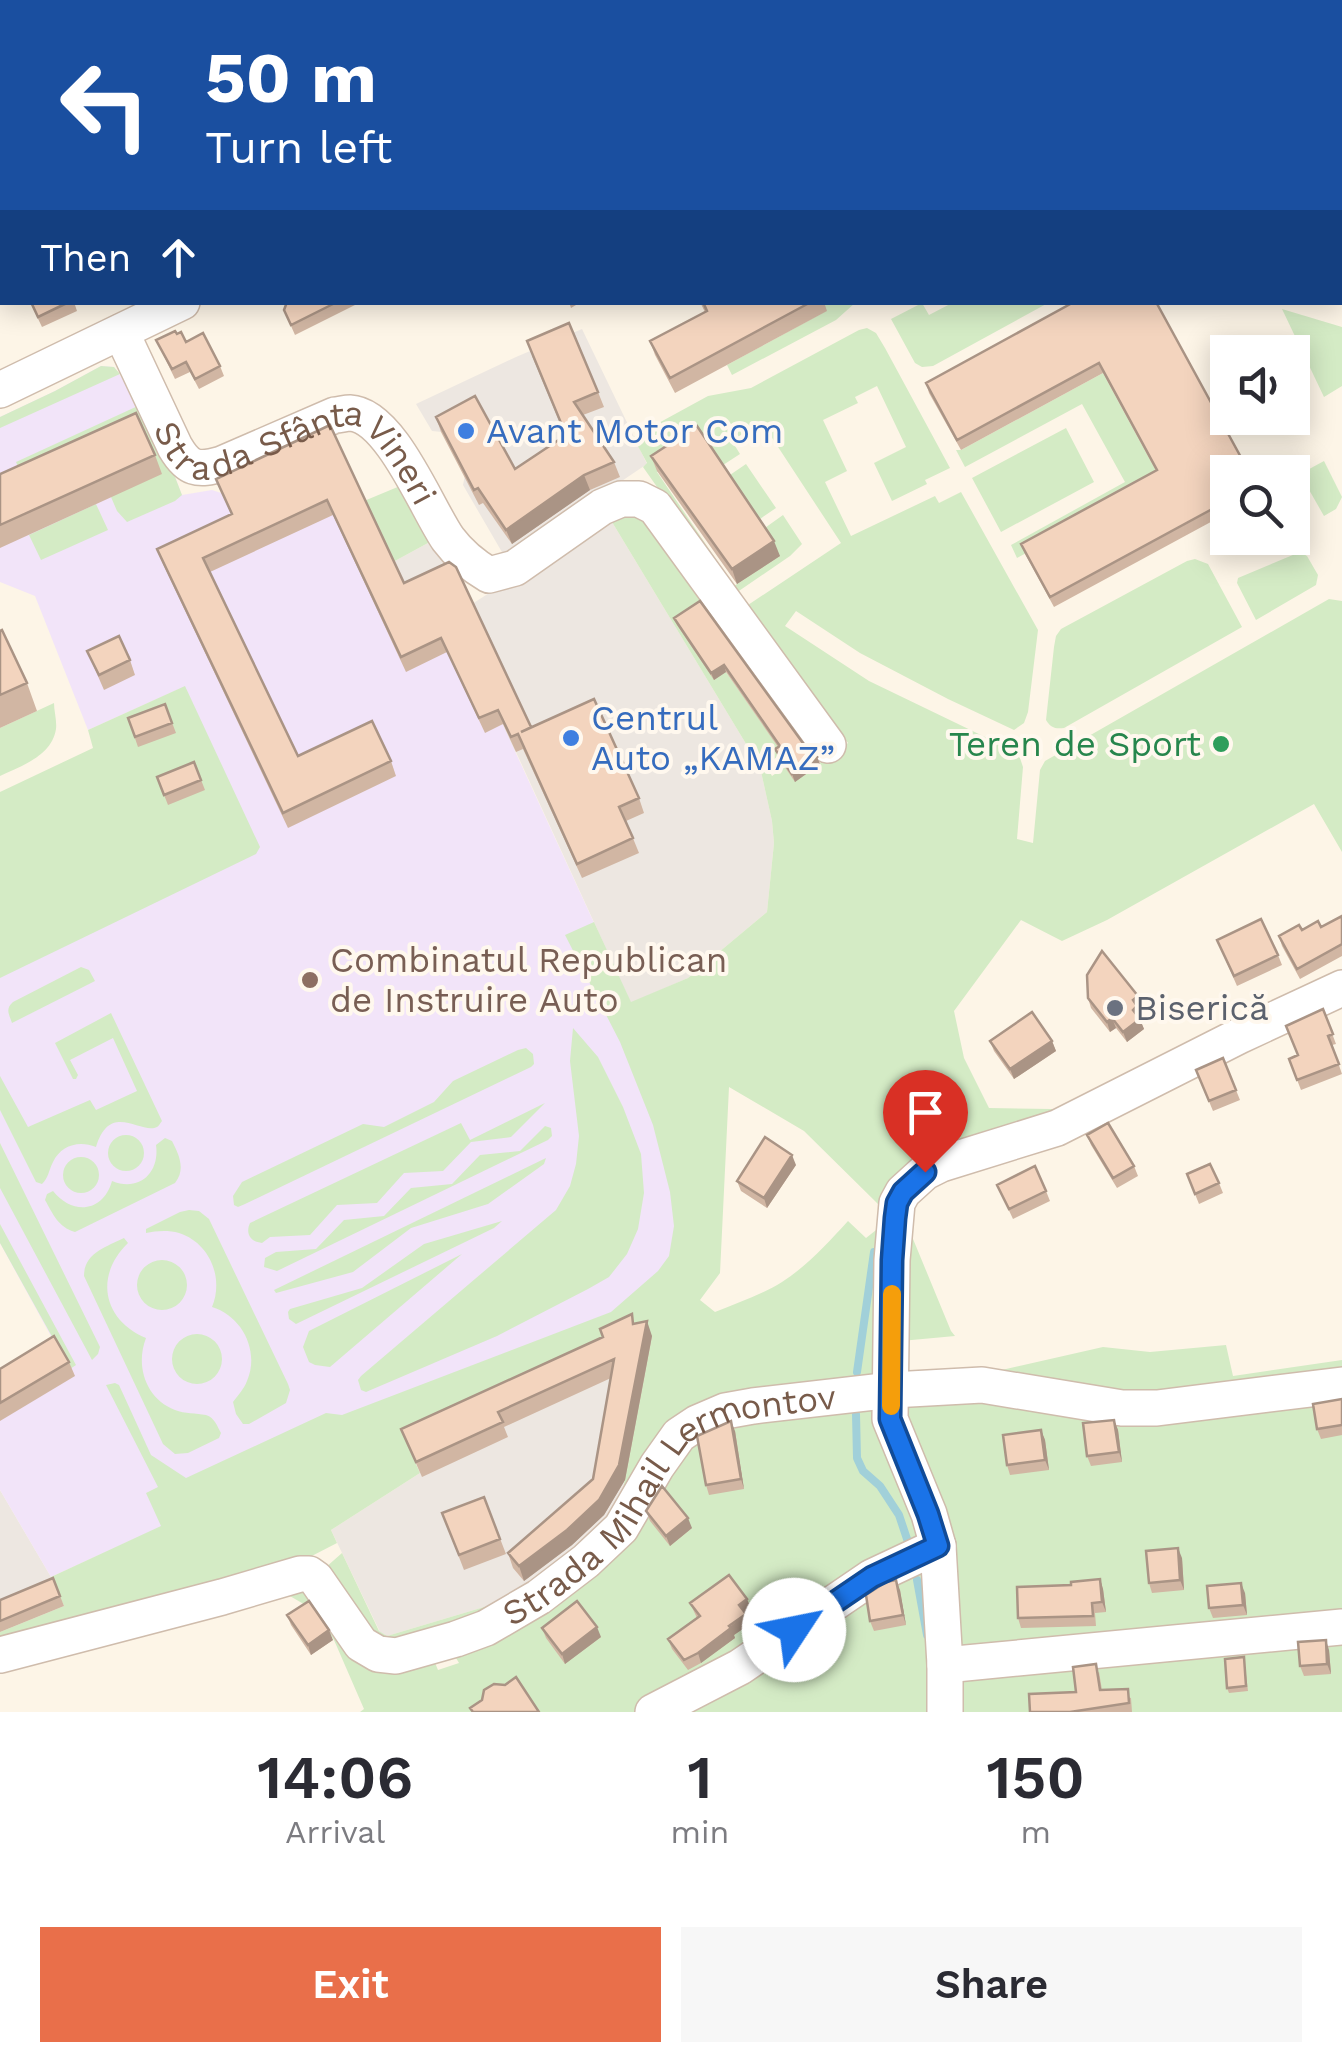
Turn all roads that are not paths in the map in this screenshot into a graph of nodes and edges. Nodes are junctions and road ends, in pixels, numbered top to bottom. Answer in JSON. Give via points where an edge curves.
{"nodes":[{"id":1,"x":176,"y":305,"type":"edge"},
{"id":2,"x":121,"y":332,"type":"junction"},
{"id":3,"x":0,"y":390,"type":"edge"},
{"id":4,"x":828,"y":745,"type":"dead end"},
{"id":5,"x":1342,"y":988,"type":"edge"},
{"id":6,"x":1342,"y":1384,"type":"edge"},
{"id":7,"x":892,"y":1390,"type":"junction"},
{"id":8,"x":938,"y":1546,"type":"junction"},
{"id":9,"x":1342,"y":1627,"type":"edge"},
{"id":10,"x":0,"y":1655,"type":"edge"},
{"id":11,"x":945,"y":1665,"type":"junction"},
{"id":12,"x":653,"y":1712,"type":"edge"},
{"id":13,"x":945,"y":1712,"type":"edge"}],
"edges":[{"from":1,"to":2,"type":"street","name":"Strada Sfânta Vineri"},
{"from":2,"to":3,"type":"street","name":"Strada Sfânta Vineri"},
{"from":2,"to":4,"type":"street","name":"Strada Sfânta Vineri","via":[[174,447],[192,467],[222,464],[353,412],[394,444],[447,538],[489,575],[515,568],[621,499],[655,506]]},
{"from":5,"to":7,"type":"street","name":"Strada Mihail Lermontov","via":[[1057,1128],[925,1172],[897,1203]]},
{"from":6,"to":7,"type":"street","via":[[1157,1408],[982,1385]]},
{"from":7,"to":8,"type":"street","via":[[890,1419]]},
{"from":7,"to":10,"type":"street","name":"Strada Mihail Lermontov","via":[[753,1406],[697,1423],[656,1466],[621,1528],[586,1561],[514,1613],[456,1640],[396,1656],[378,1654],[362,1644],[316,1579],[300,1574]]},
{"from":8,"to":11,"type":"street"},
{"from":8,"to":12,"type":"street","via":[[872,1577],[740,1667]]},
{"from":9,"to":11,"type":"street"},
{"from":11,"to":13,"type":"street"}]}
